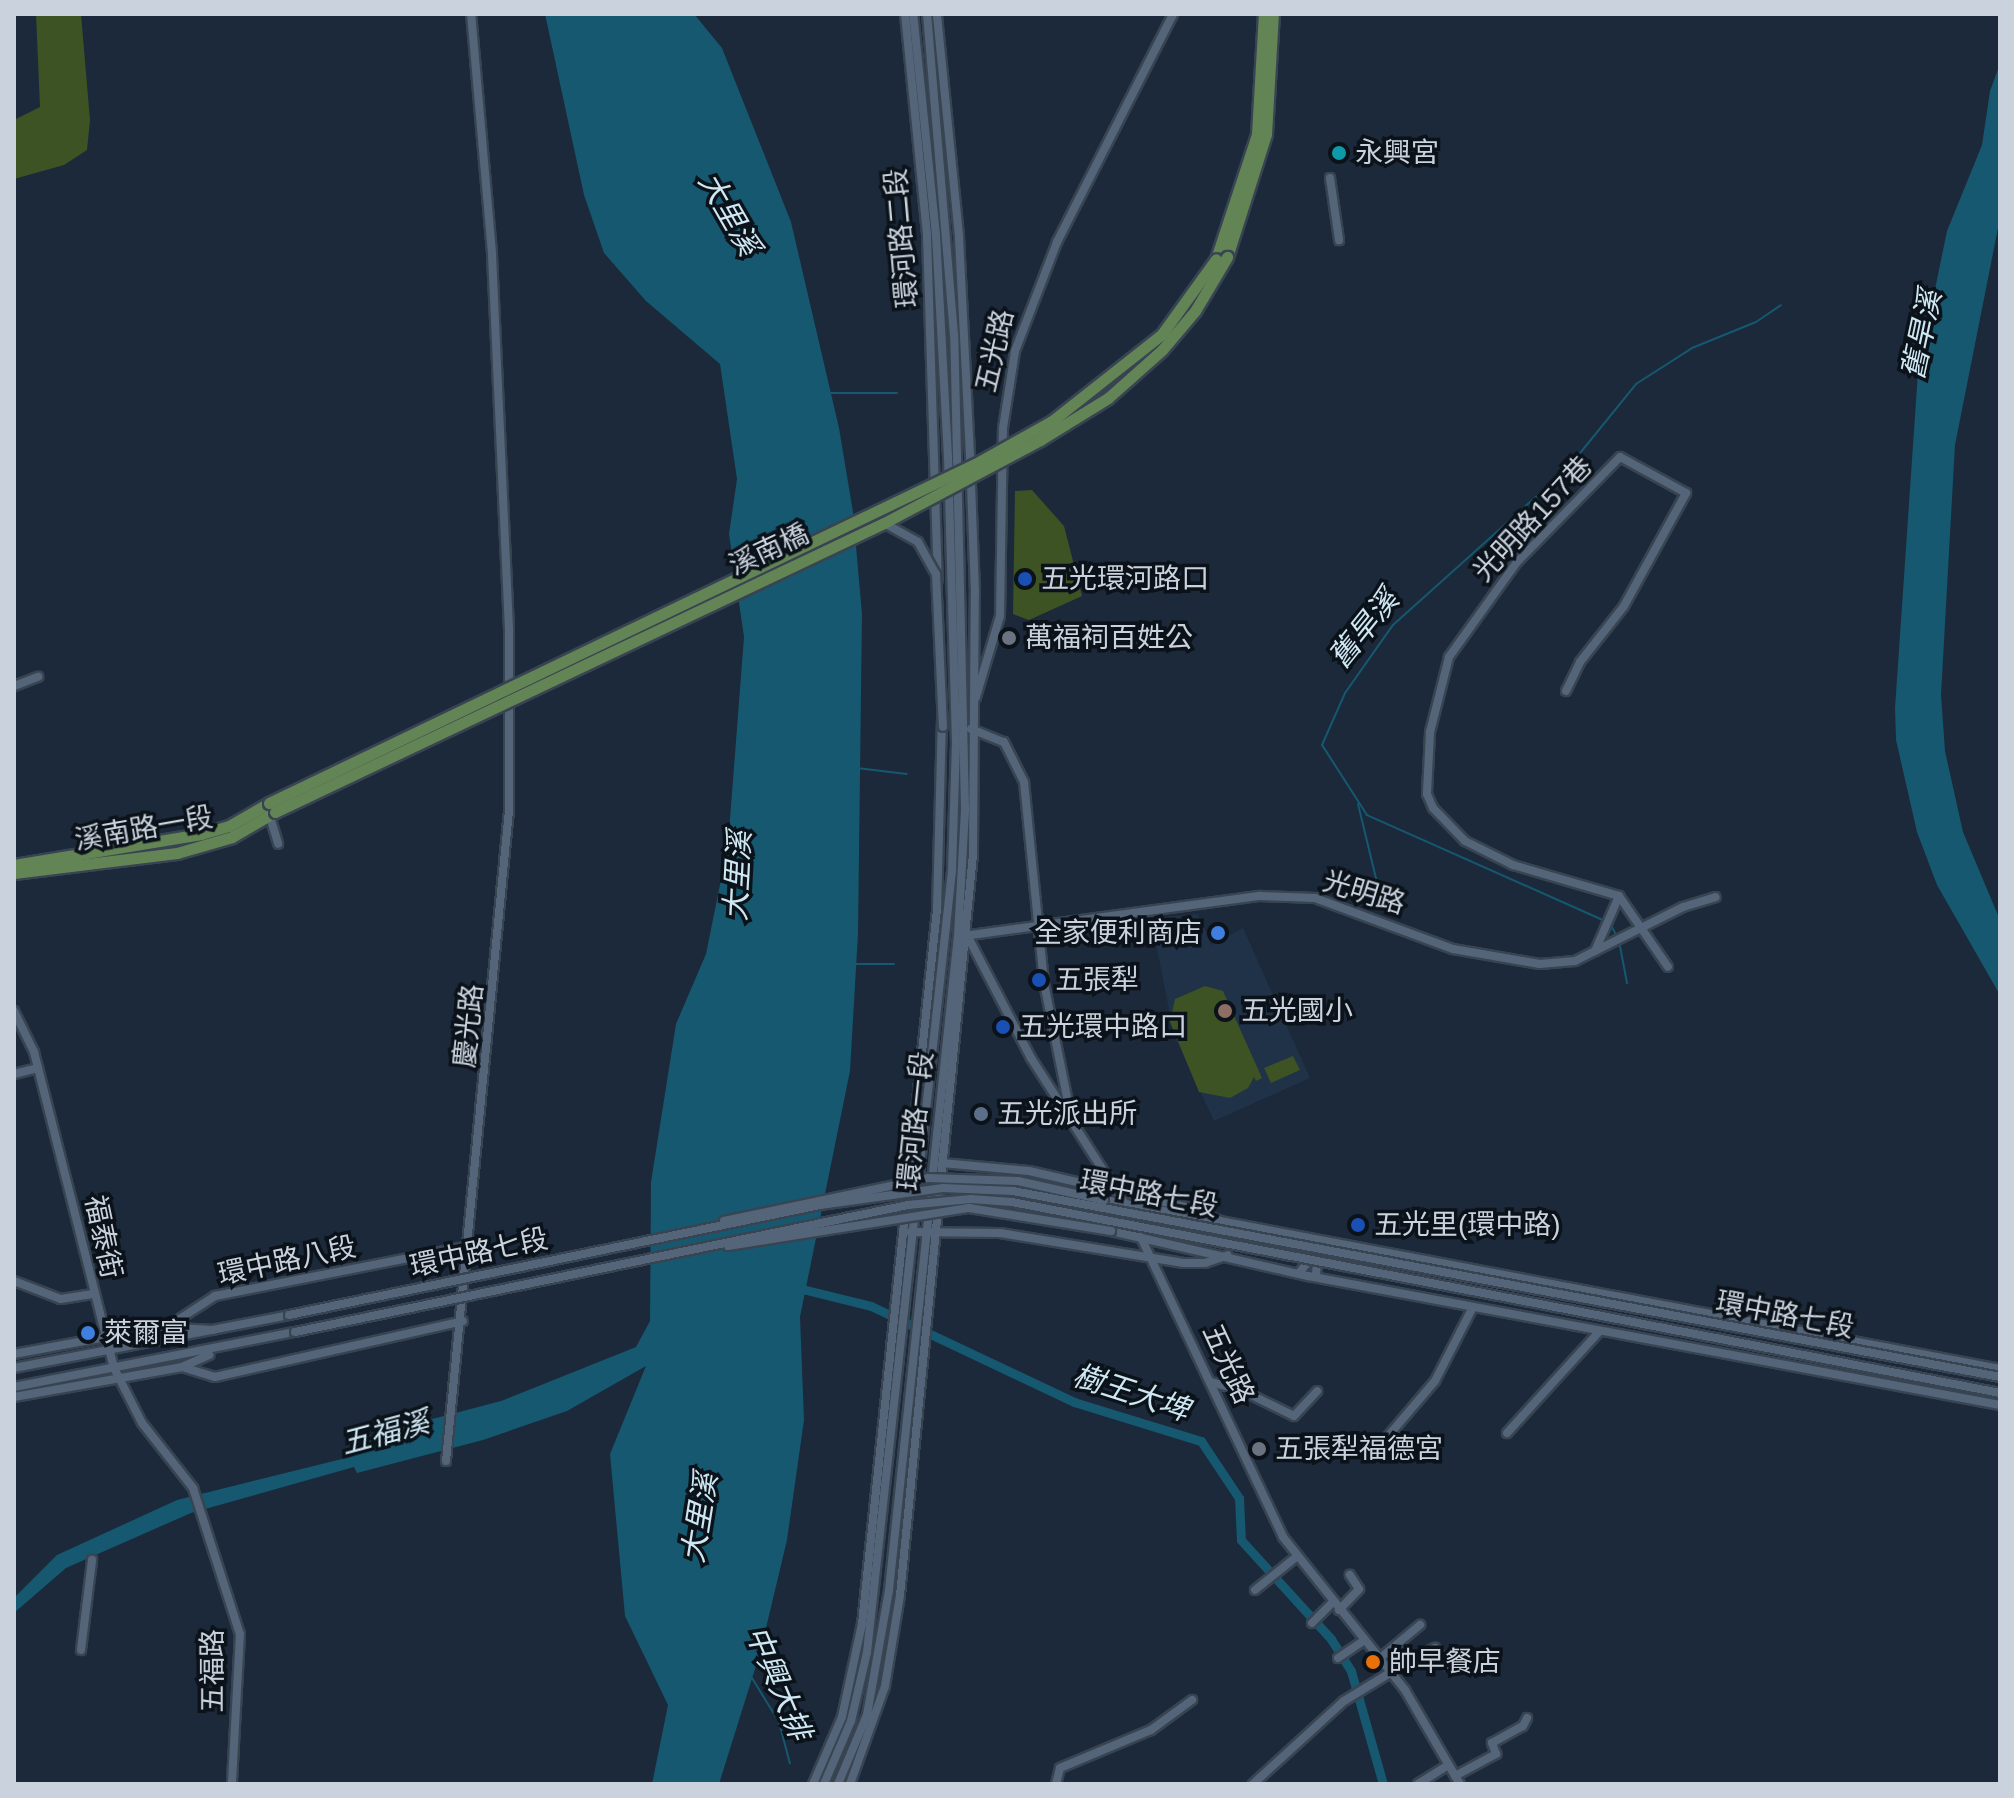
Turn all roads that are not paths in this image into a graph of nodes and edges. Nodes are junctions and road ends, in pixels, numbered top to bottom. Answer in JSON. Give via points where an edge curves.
{"nodes":[{"id":1,"x":471,"y":14,"type":"edge"},
{"id":2,"x":905,"y":14,"type":"edge"},
{"id":3,"x":913,"y":14,"type":"edge"},
{"id":4,"x":927,"y":14,"type":"edge"},
{"id":5,"x":937,"y":14,"type":"edge"},
{"id":6,"x":1173,"y":14,"type":"edge"},
{"id":7,"x":1264,"y":14,"type":"edge"},
{"id":8,"x":1273,"y":14,"type":"edge"},
{"id":9,"x":1330,"y":178,"type":"dead end"},
{"id":10,"x":1339,"y":240,"type":"dead end"},
{"id":11,"x":1221,"y":258,"type":"junction"},
{"id":12,"x":959,"y":454,"type":"joint"},
{"id":13,"x":970,"y":455,"type":"joint"},
{"id":14,"x":948,"y":457,"type":"joint"},
{"id":15,"x":936,"y":459,"type":"joint"},
{"id":16,"x":884,"y":523,"type":"junction"},
{"id":17,"x":38,"y":677,"type":"dead end"},
{"id":18,"x":14,"y":686,"type":"edge"},
{"id":19,"x":1566,"y":691,"type":"dead end"},
{"id":20,"x":943,"y":696,"type":"junction"},
{"id":21,"x":974,"y":701,"type":"junction"},
{"id":22,"x":966,"y":712,"type":"junction"},
{"id":23,"x":955,"y":720,"type":"junction"},
{"id":24,"x":943,"y":727,"type":"junction"},
{"id":25,"x":970,"y":728,"type":"junction"},
{"id":26,"x":272,"y":811,"type":"junction"},
{"id":27,"x":278,"y":844,"type":"dead end"},
{"id":28,"x":14,"y":865,"type":"edge"},
{"id":29,"x":14,"y":873,"type":"edge"},
{"id":30,"x":1716,"y":897,"type":"dead end"},
{"id":31,"x":1618,"y":900,"type":"junction"},
{"id":32,"x":1642,"y":927,"type":"junction"},
{"id":33,"x":1037,"y":928,"type":"junction"},
{"id":34,"x":934,"y":936,"type":"junction"},
{"id":35,"x":947,"y":936,"type":"junction"},
{"id":36,"x":963,"y":936,"type":"junction"},
{"id":37,"x":1595,"y":951,"type":"junction"},
{"id":38,"x":1668,"y":967,"type":"dead end"},
{"id":39,"x":14,"y":1011,"type":"edge"},
{"id":40,"x":38,"y":1068,"type":"junction"},
{"id":41,"x":14,"y":1074,"type":"edge"},
{"id":42,"x":1070,"y":1116,"type":"junction"},
{"id":43,"x":945,"y":1163,"type":"junction"},
{"id":44,"x":928,"y":1164,"type":"junction"},
{"id":45,"x":909,"y":1165,"type":"junction"},
{"id":46,"x":1112,"y":1190,"type":"junction"},
{"id":47,"x":1126,"y":1206,"type":"junction"},
{"id":48,"x":1220,"y":1221,"type":"junction"},
{"id":49,"x":691,"y":1232,"type":"junction"},
{"id":50,"x":901,"y":1232,"type":"junction"},
{"id":51,"x":914,"y":1232,"type":"junction"},
{"id":52,"x":927,"y":1232,"type":"junction"},
{"id":53,"x":939,"y":1232,"type":"junction"},
{"id":54,"x":1301,"y":1235,"type":"junction"},
{"id":55,"x":1141,"y":1237,"type":"junction"},
{"id":56,"x":1321,"y":1238,"type":"junction"},
{"id":57,"x":470,"y":1246,"type":"junction"},
{"id":58,"x":691,"y":1249,"type":"junction"},
{"id":59,"x":1229,"y":1255,"type":"junction"},
{"id":60,"x":1152,"y":1259,"type":"junction"},
{"id":61,"x":1299,"y":1273,"type":"junction"},
{"id":62,"x":1316,"y":1277,"type":"junction"},
{"id":63,"x":14,"y":1281,"type":"edge"},
{"id":64,"x":93,"y":1294,"type":"junction"},
{"id":65,"x":1473,"y":1307,"type":"junction"},
{"id":66,"x":289,"y":1315,"type":"joint"},
{"id":67,"x":463,"y":1321,"type":"junction"},
{"id":68,"x":167,"y":1327,"type":"junction"},
{"id":69,"x":225,"y":1330,"type":"junction"},
{"id":70,"x":1599,"y":1332,"type":"junction"},
{"id":71,"x":104,"y":1338,"type":"junction"},
{"id":72,"x":228,"y":1348,"type":"junction"},
{"id":73,"x":108,"y":1352,"type":"junction"},
{"id":74,"x":14,"y":1354,"type":"edge"},
{"id":75,"x":182,"y":1367,"type":"junction"},
{"id":76,"x":14,"y":1368,"type":"edge"},
{"id":77,"x":2000,"y":1369,"type":"edge"},
{"id":78,"x":116,"y":1373,"type":"junction"},
{"id":79,"x":2000,"y":1377,"type":"edge"},
{"id":80,"x":1210,"y":1382,"type":"junction"},
{"id":81,"x":14,"y":1387,"type":"edge"},
{"id":82,"x":1317,"y":1391,"type":"dead end"},
{"id":83,"x":2000,"y":1393,"type":"edge"},
{"id":84,"x":14,"y":1397,"type":"edge"},
{"id":85,"x":2000,"y":1405,"type":"edge"},
{"id":86,"x":1507,"y":1433,"type":"dead end"},
{"id":87,"x":1372,"y":1455,"type":"dead end"},
{"id":88,"x":446,"y":1461,"type":"dead end"},
{"id":89,"x":193,"y":1488,"type":"joint"},
{"id":90,"x":1296,"y":1557,"type":"junction"},
{"id":91,"x":92,"y":1560,"type":"dead end"},
{"id":92,"x":1350,"y":1575,"type":"dead end"},
{"id":93,"x":1255,"y":1590,"type":"dead end"},
{"id":94,"x":1336,"y":1606,"type":"junction"},
{"id":95,"x":1312,"y":1623,"type":"dead end"},
{"id":96,"x":1420,"y":1625,"type":"dead end"},
{"id":97,"x":1362,"y":1642,"type":"junction"},
{"id":98,"x":81,"y":1650,"type":"dead end"},
{"id":99,"x":1338,"y":1658,"type":"dead end"},
{"id":100,"x":1378,"y":1660,"type":"junction"},
{"id":101,"x":1447,"y":1665,"type":"dead end"},
{"id":102,"x":1392,"y":1676,"type":"junction"},
{"id":103,"x":1192,"y":1700,"type":"dead end"},
{"id":104,"x":1527,"y":1718,"type":"dead end"},
{"id":105,"x":1449,"y":1765,"type":"junction"},
{"id":106,"x":1457,"y":1780,"type":"edge"},
{"id":107,"x":232,"y":1784,"type":"edge"},
{"id":108,"x":813,"y":1784,"type":"edge"},
{"id":109,"x":824,"y":1784,"type":"edge"},
{"id":110,"x":838,"y":1784,"type":"edge"},
{"id":111,"x":850,"y":1784,"type":"edge"},
{"id":112,"x":1056,"y":1784,"type":"edge"},
{"id":113,"x":1253,"y":1784,"type":"edge"},
{"id":114,"x":1418,"y":1784,"type":"edge"}],
"edges":[{"from":1,"to":57,"type":"street","name":"慶光路","via":[[492,253],[509,629],[509,810]]},
{"from":2,"to":15,"type":"street","name":"環河路二段","via":[[927,236]]},
{"from":3,"to":14,"type":"street","name":"環河路二段","via":[[936,235]]},
{"from":4,"to":12,"type":"street","name":"環河路二段","via":[[949,243]]},
{"from":5,"to":13,"type":"street","name":"環河路二段","via":[[959,236]]},
{"from":6,"to":21,"type":"street","name":"五光路","via":[[1057,242],[1015,351],[1003,428],[1000,616]]},
{"from":7,"to":11,"type":"main road","via":[[1257,134]]},
{"from":8,"to":11,"type":"main road","via":[[1266,134]]},
{"from":9,"to":10,"type":"street"},
{"from":11,"to":16,"type":"main road","name":"溪南橋","bridge":true,"via":[[1195,311],[1162,350],[1108,398]]},
{"from":11,"to":26,"type":"main road","name":"溪南橋","bridge":true,"via":[[1162,334],[1052,421],[975,464]]},
{"from":12,"to":22,"type":"street","name":"環河路一段"},
{"from":13,"to":21,"type":"street","name":"環河路一段"},
{"from":14,"to":23,"type":"street","name":"環河路一段"},
{"from":15,"to":24,"type":"street","name":"環河路一段","via":[[937,687]]},
{"from":16,"to":20,"type":"street","bridge":true,"via":[[918,542],[936,574]]},
{"from":16,"to":26,"type":"main road","name":"溪南橋","bridge":true},
{"from":17,"to":18,"type":"street"},
{"from":19,"to":31,"type":"street","name":"光明路157巷","via":[[1580,662],[1624,606],[1686,493],[1620,457],[1517,562],[1449,657],[1430,732],[1427,783],[1433,808],[1465,841],[1513,865]]},
{"from":20,"to":23,"type":"street"},
{"from":20,"to":24,"type":"street","bridge":true},
{"from":21,"to":22,"type":"street","name":"五光路"},
{"from":21,"to":25,"type":"street","name":"環河路一段"},
{"from":22,"to":23,"type":"street","name":"五光路"},
{"from":22,"to":25,"type":"street","name":"環河路一段"},
{"from":23,"to":24,"type":"street","name":"五光路"},
{"from":23,"to":25,"type":"street","name":"五光路"},
{"from":23,"to":35,"type":"street","name":"環河路一段"},
{"from":24,"to":34,"type":"street","name":"環河路一段"},
{"from":25,"to":33,"type":"street","name":"五光路","via":[[1000,738],[1018,763],[1028,811]]},
{"from":25,"to":36,"type":"street","name":"環河路一段"},
{"from":26,"to":27,"type":"street"},
{"from":26,"to":28,"type":"main road","name":"溪南路一段","via":[[201,834]]},
{"from":26,"to":29,"type":"main road","name":"溪南路一段","via":[[232,837],[177,853]]},
{"from":30,"to":32,"type":"street","name":"光明路"},
{"from":31,"to":32,"type":"street"},
{"from":31,"to":37,"type":"street"},
{"from":32,"to":37,"type":"street","name":"光明路"},
{"from":32,"to":38,"type":"street"},
{"from":33,"to":36,"type":"street","name":"光明路"},
{"from":33,"to":37,"type":"street","name":"光明路","via":[[1260,896],[1315,898],[1453,949],[1540,964],[1575,961]]},
{"from":33,"to":42,"type":"street","name":"五光路"},
{"from":34,"to":35,"type":"street","name":"光明路"},
{"from":34,"to":45,"type":"street","name":"環河路一段"},
{"from":35,"to":36,"type":"street","name":"光明路"},
{"from":35,"to":44,"type":"street","name":"環河路一段"},
{"from":36,"to":42,"type":"street","name":"五光路"},
{"from":36,"to":43,"type":"street","name":"環河路一段"},
{"from":36,"to":44,"type":"street","name":"環河路一段"},
{"from":39,"to":40,"type":"street","name":"福泰街","via":[[28,1033]]},
{"from":40,"to":41,"type":"street"},
{"from":40,"to":64,"type":"street","name":"福泰街"},
{"from":42,"to":46,"type":"street","name":"五光路"},
{"from":43,"to":44,"type":"street","name":"環中路七段"},
{"from":43,"to":46,"type":"street","name":"環中路七段","via":[[1029,1171]]},
{"from":43,"to":53,"type":"street","name":"環河路一段"},
{"from":44,"to":45,"type":"street","name":"環中路七段"},
{"from":44,"to":51,"type":"street","name":"環河路一段"},
{"from":44,"to":52,"type":"street","name":"環河路一段"},
{"from":45,"to":50,"type":"street","name":"環河路一段"},
{"from":46,"to":47,"type":"street","name":"五光路"},
{"from":46,"to":48,"type":"street","name":"環中路七段","via":[[1191,1208]]},
{"from":47,"to":48,"type":"street"},
{"from":47,"to":49,"type":"street","bridge":true,"via":[[1018,1181],[928,1178],[752,1213]]},
{"from":47,"to":55,"type":"street","name":"五光路"},
{"from":48,"to":54,"type":"street","name":"環中路七段"},
{"from":49,"to":66,"type":"street","name":"環中路七段","bridge":true},
{"from":49,"to":79,"type":"street","name":"環中路七段","bridge":true,"via":[[907,1191],[1013,1191]]},
{"from":50,"to":51,"type":"street","name":"環中路七段"},
{"from":50,"to":108,"type":"street","name":"環河路一段","via":[[862,1624],[842,1717]]},
{"from":51,"to":52,"type":"street","name":"環中路七段"},
{"from":51,"to":109,"type":"street","name":"環河路一段","via":[[867,1652],[851,1721]]},
{"from":52,"to":53,"type":"street","name":"環中路七段"},
{"from":52,"to":110,"type":"street","name":"環河路一段","via":[[880,1653],[867,1715]]},
{"from":53,"to":60,"type":"street","name":"環中路七段","via":[[1000,1233]]},
{"from":53,"to":111,"type":"street","name":"環河路一段","via":[[885,1686]]},
{"from":54,"to":56,"type":"street","name":"環中路七段"},
{"from":54,"to":61,"type":"street","via":[[1308,1255]]},
{"from":55,"to":58,"type":"street","bridge":true,"via":[[969,1208]]},
{"from":55,"to":59,"type":"street"},
{"from":55,"to":60,"type":"street","name":"五光路"},
{"from":56,"to":62,"type":"street"},
{"from":56,"to":77,"type":"street","name":"環中路七段"},
{"from":57,"to":67,"type":"street","name":"慶光路"},
{"from":57,"to":68,"type":"street","name":"環中路八段","via":[[215,1296]]},
{"from":58,"to":72,"type":"street","name":"環中路七段","bridge":true},
{"from":58,"to":83,"type":"street","name":"環中路七段","bridge":true,"via":[[908,1205],[1012,1202]]},
{"from":59,"to":60,"type":"street","name":"環中路七段","via":[[1205,1263]]},
{"from":59,"to":61,"type":"street","name":"環中路七段"},
{"from":60,"to":80,"type":"street","name":"五光路"},
{"from":61,"to":62,"type":"street","name":"環中路七段"},
{"from":62,"to":65,"type":"street","name":"環中路七段"},
{"from":63,"to":64,"type":"street","via":[[61,1299]]},
{"from":64,"to":71,"type":"street","name":"福泰街"},
{"from":65,"to":70,"type":"street","name":"環中路七段"},
{"from":65,"to":87,"type":"street","via":[[1435,1381]]},
{"from":66,"to":69,"type":"street","name":"環中路八段"},
{"from":67,"to":75,"type":"street","via":[[215,1377]]},
{"from":67,"to":88,"type":"street","name":"慶光路"},
{"from":68,"to":69,"type":"street","name":"環中路八段"},
{"from":68,"to":71,"type":"street","name":"環中路八段"},
{"from":69,"to":73,"type":"street","name":"環中路八段"},
{"from":70,"to":85,"type":"street","name":"環中路七段"},
{"from":70,"to":86,"type":"street"},
{"from":71,"to":73,"type":"street","name":"福泰街"},
{"from":71,"to":74,"type":"street","name":"環中路八段"},
{"from":72,"to":75,"type":"street"},
{"from":72,"to":78,"type":"street"},
{"from":73,"to":76,"type":"street","name":"環中路八段"},
{"from":73,"to":78,"type":"street","name":"福泰街"},
{"from":75,"to":78,"type":"street"},
{"from":78,"to":81,"type":"street"},
{"from":78,"to":84,"type":"street"},
{"from":78,"to":89,"type":"street","name":"福泰街","via":[[142,1423]]},
{"from":80,"to":82,"type":"street","via":[[1239,1389],[1294,1416]]},
{"from":80,"to":90,"type":"street","name":"五光路","via":[[1258,1489]]},
{"from":89,"to":107,"type":"street","name":"五福路","via":[[240,1634]]},
{"from":90,"to":93,"type":"street"},
{"from":90,"to":94,"type":"street","name":"五光路"},
{"from":91,"to":98,"type":"street"},
{"from":92,"to":94,"type":"street","via":[[1359,1589]]},
{"from":94,"to":95,"type":"street"},
{"from":94,"to":97,"type":"street","name":"五光路"},
{"from":96,"to":100,"type":"street"},
{"from":97,"to":99,"type":"street"},
{"from":97,"to":100,"type":"street","name":"五光路"},
{"from":100,"to":102,"type":"street","name":"五光路"},
{"from":101,"to":102,"type":"street","via":[[1435,1648]]},
{"from":102,"to":105,"type":"street","name":"五光路"},
{"from":102,"to":113,"type":"street","via":[[1305,1733]]},
{"from":103,"to":112,"type":"street","via":[[1151,1730],[1060,1768]]},
{"from":104,"to":106,"type":"street","via":[[1523,1726],[1492,1743],[1496,1754]]},
{"from":105,"to":106,"type":"street","name":"五光路"},
{"from":105,"to":114,"type":"street"}]}
